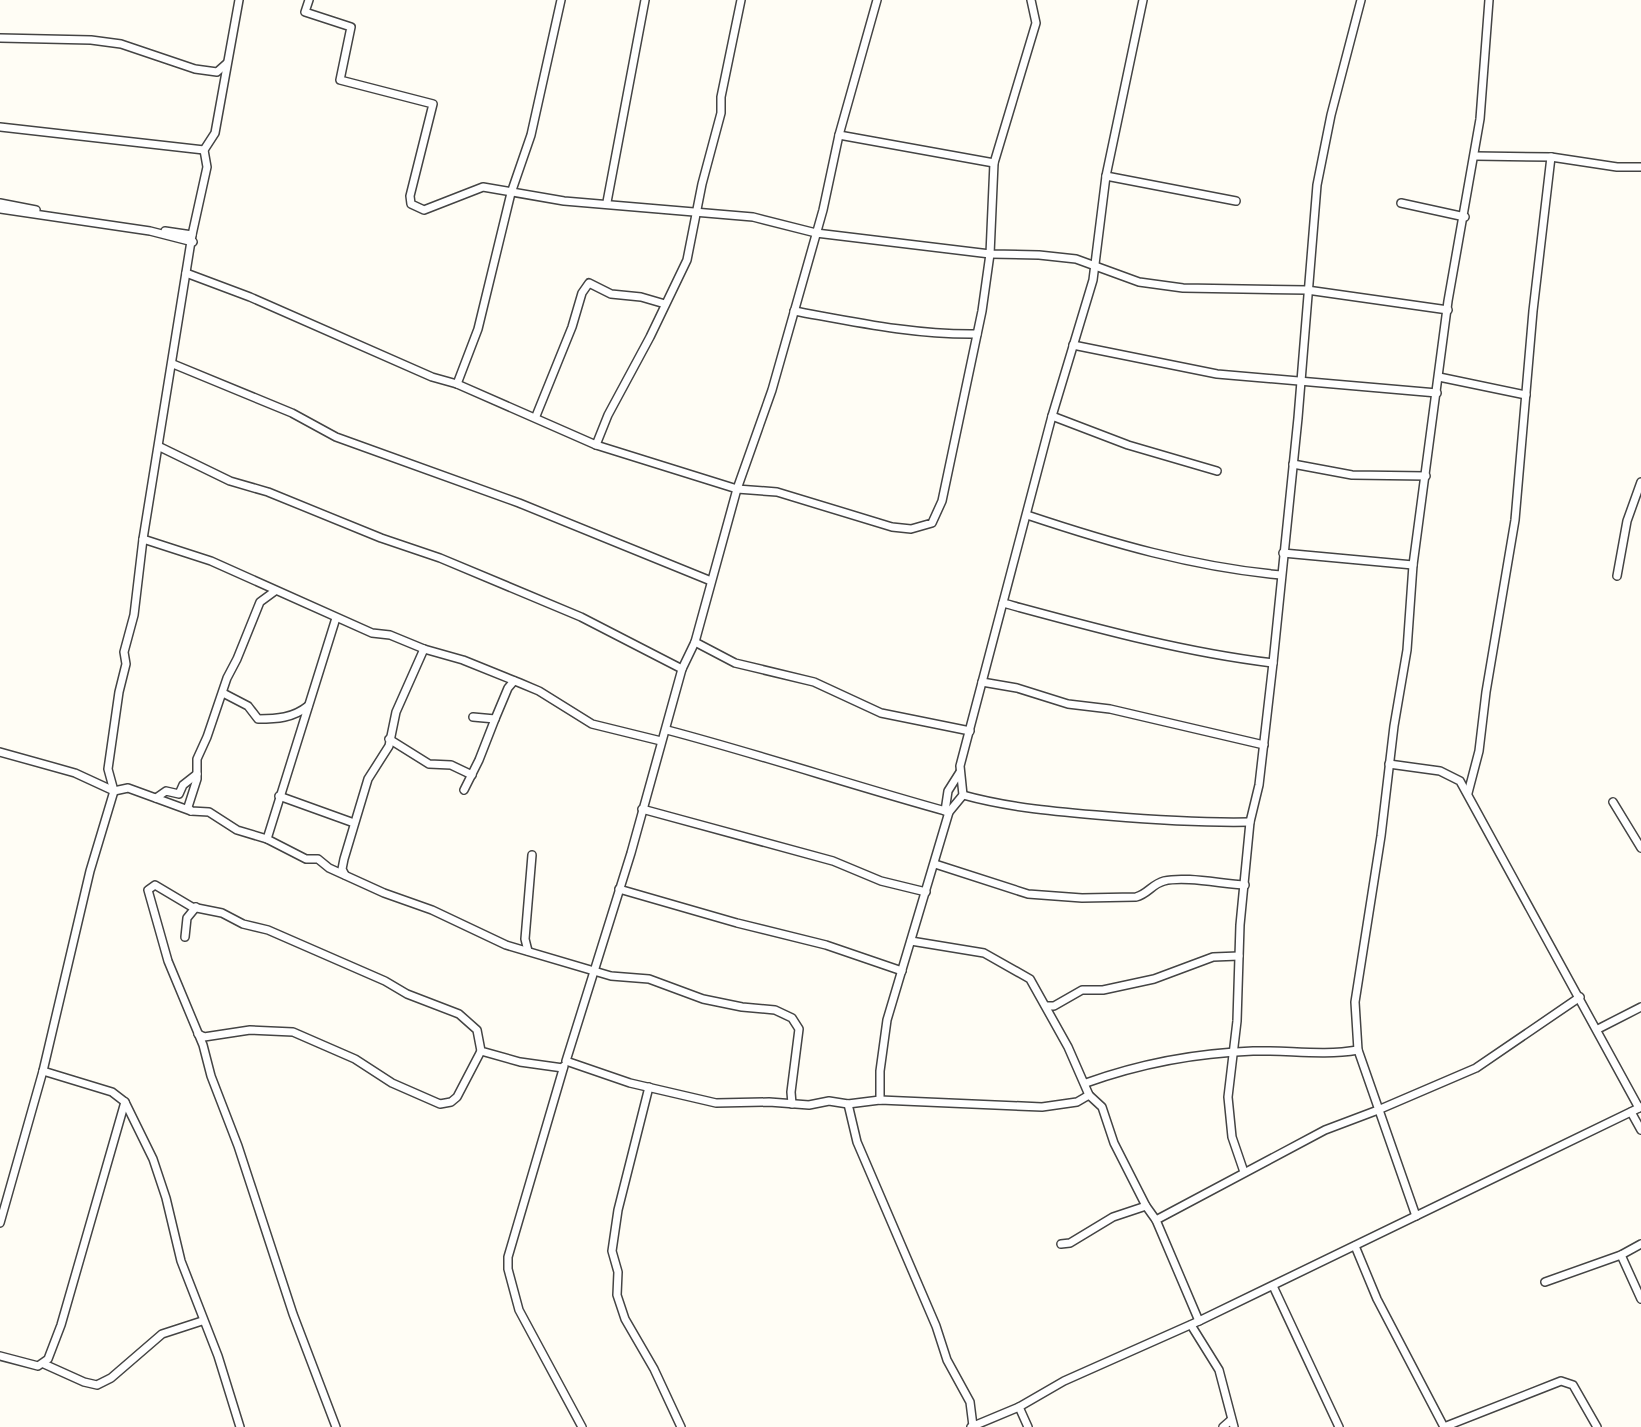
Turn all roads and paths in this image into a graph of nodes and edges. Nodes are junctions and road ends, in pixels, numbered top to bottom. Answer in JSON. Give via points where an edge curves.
{"nodes":[{"id":1,"x":239,"y":0,"type":"edge"},
{"id":2,"x":309,"y":0,"type":"edge"},
{"id":3,"x":561,"y":0,"type":"edge"},
{"id":4,"x":645,"y":0,"type":"edge"},
{"id":5,"x":741,"y":0,"type":"edge"},
{"id":6,"x":877,"y":0,"type":"edge"},
{"id":7,"x":1031,"y":0,"type":"edge"},
{"id":8,"x":1143,"y":0,"type":"edge"},
{"id":9,"x":1361,"y":0,"type":"edge"},
{"id":10,"x":1489,"y":0,"type":"edge"},
{"id":11,"x":0,"y":38,"type":"edge"},
{"id":12,"x":226,"y":64,"type":"junction"},
{"id":13,"x":0,"y":127,"type":"edge"},
{"id":14,"x":839,"y":135,"type":"junction"},
{"id":15,"x":204,"y":150,"type":"junction"},
{"id":16,"x":1474,"y":156,"type":"junction"},
{"id":17,"x":1551,"y":157,"type":"junction"},
{"id":18,"x":994,"y":163,"type":"junction"},
{"id":19,"x":1641,"y":167,"type":"edge"},
{"id":20,"x":1106,"y":176,"type":"junction"},
{"id":21,"x":511,"y":193,"type":"junction"},
{"id":22,"x":1236,"y":201,"type":"dead end"},
{"id":23,"x":607,"y":202,"type":"junction"},
{"id":24,"x":0,"y":203,"type":"edge"},
{"id":25,"x":1401,"y":203,"type":"dead end"},
{"id":26,"x":0,"y":209,"type":"edge"},
{"id":27,"x":698,"y":213,"type":"junction"},
{"id":28,"x":1465,"y":217,"type":"junction"},
{"id":29,"x":816,"y":233,"type":"junction"},
{"id":30,"x":192,"y":238,"type":"junction"},
{"id":31,"x":990,"y":254,"type":"junction"},
{"id":32,"x":1094,"y":267,"type":"junction"},
{"id":33,"x":186,"y":273,"type":"junction"},
{"id":34,"x":1307,"y":290,"type":"junction"},
{"id":35,"x":665,"y":304,"type":"junction"},
{"id":36,"x":1448,"y":310,"type":"junction"},
{"id":37,"x":794,"y":311,"type":"junction"},
{"id":38,"x":977,"y":334,"type":"junction"},
{"id":39,"x":1073,"y":345,"type":"junction"},
{"id":40,"x":173,"y":364,"type":"junction"},
{"id":41,"x":1439,"y":378,"type":"junction"},
{"id":42,"x":1301,"y":383,"type":"junction"},
{"id":43,"x":458,"y":384,"type":"junction"},
{"id":44,"x":1437,"y":393,"type":"junction"},
{"id":45,"x":1526,"y":395,"type":"junction"},
{"id":46,"x":536,"y":416,"type":"junction"},
{"id":47,"x":1052,"y":416,"type":"junction"},
{"id":48,"x":596,"y":444,"type":"junction"},
{"id":49,"x":160,"y":447,"type":"junction"},
{"id":50,"x":1293,"y":464,"type":"junction"},
{"id":51,"x":1217,"y":471,"type":"dead end"},
{"id":52,"x":1426,"y":476,"type":"junction"},
{"id":53,"x":1641,"y":482,"type":"edge"},
{"id":54,"x":737,"y":489,"type":"junction"},
{"id":55,"x":1027,"y":515,"type":"junction"},
{"id":56,"x":143,"y":539,"type":"junction"},
{"id":57,"x":1283,"y":553,"type":"junction"},
{"id":58,"x":1413,"y":565,"type":"junction"},
{"id":59,"x":1281,"y":575,"type":"junction"},
{"id":60,"x":1617,"y":576,"type":"dead end"},
{"id":61,"x":711,"y":582,"type":"junction"},
{"id":62,"x":275,"y":591,"type":"junction"},
{"id":63,"x":1003,"y":603,"type":"junction"},
{"id":64,"x":336,"y":618,"type":"junction"},
{"id":65,"x":695,"y":642,"type":"junction"},
{"id":66,"x":424,"y":649,"type":"junction"},
{"id":67,"x":1273,"y":663,"type":"junction"},
{"id":68,"x":682,"y":669,"type":"junction"},
{"id":69,"x":514,"y":681,"type":"junction"},
{"id":70,"x":982,"y":682,"type":"junction"},
{"id":71,"x":223,"y":693,"type":"junction"},
{"id":72,"x":308,"y":706,"type":"junction"},
{"id":73,"x":473,"y":717,"type":"dead end"},
{"id":74,"x":495,"y":719,"type":"junction"},
{"id":75,"x":667,"y":730,"type":"junction"},
{"id":76,"x":970,"y":731,"type":"junction"},
{"id":77,"x":389,"y":740,"type":"junction"},
{"id":78,"x":661,"y":741,"type":"junction"},
{"id":79,"x":1263,"y":745,"type":"junction"},
{"id":80,"x":0,"y":752,"type":"edge"},
{"id":81,"x":1389,"y":765,"type":"junction"},
{"id":82,"x":961,"y":771,"type":"junction"},
{"id":83,"x":197,"y":774,"type":"junction"},
{"id":84,"x":472,"y":775,"type":"junction"},
{"id":85,"x":464,"y":790,"type":"dead end"},
{"id":86,"x":114,"y":791,"type":"junction"},
{"id":87,"x":1468,"y":793,"type":"junction"},
{"id":88,"x":963,"y":795,"type":"junction"},
{"id":89,"x":279,"y":796,"type":"junction"},
{"id":90,"x":156,"y":798,"type":"junction"},
{"id":91,"x":1613,"y":802,"type":"dead end"},
{"id":92,"x":642,"y":809,"type":"junction"},
{"id":93,"x":191,"y":811,"type":"junction"},
{"id":94,"x":947,"y":811,"type":"junction"},
{"id":95,"x":1250,"y":822,"type":"junction"},
{"id":96,"x":354,"y":823,"type":"junction"},
{"id":97,"x":267,"y":839,"type":"junction"},
{"id":98,"x":1641,"y":848,"type":"edge"},
{"id":99,"x":532,"y":855,"type":"dead end"},
{"id":100,"x":934,"y":864,"type":"junction"},
{"id":101,"x":345,"y":875,"type":"junction"},
{"id":102,"x":1245,"y":885,"type":"junction"},
{"id":103,"x":620,"y":889,"type":"junction"},
{"id":104,"x":926,"y":892,"type":"junction"},
{"id":105,"x":196,"y":907,"type":"junction"},
{"id":106,"x":185,"y":937,"type":"dead end"},
{"id":107,"x":911,"y":941,"type":"junction"},
{"id":108,"x":528,"y":951,"type":"junction"},
{"id":109,"x":1239,"y":956,"type":"junction"},
{"id":110,"x":595,"y":970,"type":"junction"},
{"id":111,"x":902,"y":971,"type":"junction"},
{"id":112,"x":1580,"y":997,"type":"junction"},
{"id":113,"x":1046,"y":1006,"type":"junction"},
{"id":114,"x":1641,"y":1007,"type":"edge"},
{"id":115,"x":1598,"y":1029,"type":"junction"},
{"id":116,"x":198,"y":1034,"type":"junction"},
{"id":117,"x":1358,"y":1050,"type":"junction"},
{"id":118,"x":481,"y":1051,"type":"junction"},
{"id":119,"x":1233,"y":1052,"type":"junction"},
{"id":120,"x":564,"y":1064,"type":"junction"},
{"id":121,"x":43,"y":1071,"type":"junction"},
{"id":122,"x":1086,"y":1083,"type":"junction"},
{"id":123,"x":649,"y":1087,"type":"junction"},
{"id":124,"x":1089,"y":1095,"type":"junction"},
{"id":125,"x":880,"y":1100,"type":"junction"},
{"id":126,"x":125,"y":1102,"type":"junction"},
{"id":127,"x":792,"y":1104,"type":"junction"},
{"id":128,"x":848,"y":1104,"type":"junction"},
{"id":129,"x":1640,"y":1107,"type":"edge"},
{"id":130,"x":1378,"y":1110,"type":"junction"},
{"id":131,"x":1631,"y":1112,"type":"junction"},
{"id":132,"x":1641,"y":1130,"type":"edge"},
{"id":133,"x":1244,"y":1172,"type":"junction"},
{"id":134,"x":1146,"y":1206,"type":"junction"},
{"id":135,"x":1416,"y":1216,"type":"junction"},
{"id":136,"x":1156,"y":1220,"type":"junction"},
{"id":137,"x":0,"y":1223,"type":"edge"},
{"id":138,"x":1061,"y":1244,"type":"dead end"},
{"id":139,"x":1641,"y":1244,"type":"edge"},
{"id":140,"x":1355,"y":1246,"type":"junction"},
{"id":141,"x":1621,"y":1254,"type":"junction"},
{"id":142,"x":1545,"y":1282,"type":"dead end"},
{"id":143,"x":1273,"y":1286,"type":"junction"},
{"id":144,"x":1641,"y":1299,"type":"edge"},
{"id":145,"x":202,"y":1321,"type":"junction"},
{"id":146,"x":1199,"y":1321,"type":"junction"},
{"id":147,"x":1191,"y":1325,"type":"junction"},
{"id":148,"x":0,"y":1356,"type":"edge"},
{"id":149,"x":44,"y":1364,"type":"junction"},
{"id":150,"x":1019,"y":1407,"type":"junction"},
{"id":151,"x":1233,"y":1423,"type":"edge"},
{"id":152,"x":972,"y":1426,"type":"edge"},
{"id":153,"x":240,"y":1427,"type":"edge"},
{"id":154,"x":336,"y":1427,"type":"edge"},
{"id":155,"x":582,"y":1427,"type":"edge"},
{"id":156,"x":681,"y":1427,"type":"edge"},
{"id":157,"x":1028,"y":1427,"type":"edge"},
{"id":158,"x":1223,"y":1427,"type":"edge"},
{"id":159,"x":1339,"y":1427,"type":"edge"},
{"id":160,"x":1444,"y":1427,"type":"edge"},
{"id":161,"x":1598,"y":1427,"type":"edge"}],
"edges":[{"from":1,"to":12,"type":"street"},
{"from":2,"to":21,"type":"street","via":[[305,12],[351,27],[340,80],[433,104],[411,204],[424,210],[483,187]]},
{"from":3,"to":21,"type":"street","via":[[531,135]]},
{"from":4,"to":23,"type":"street"},
{"from":5,"to":27,"type":"street"},
{"from":6,"to":14,"type":"street"},
{"from":7,"to":18,"type":"street","via":[[1036,23]]},
{"from":8,"to":20,"type":"street"},
{"from":9,"to":34,"type":"street","via":[[1317,185]]},
{"from":10,"to":16,"type":"street"},
{"from":11,"to":12,"type":"street","via":[[91,40],[217,72]]},
{"from":12,"to":15,"type":"street","via":[[215,133]]},
{"from":13,"to":15,"type":"street"},
{"from":14,"to":18,"type":"street"},
{"from":14,"to":29,"type":"street"},
{"from":15,"to":30,"type":"street","via":[[207,167]]},
{"from":16,"to":17,"type":"street"},
{"from":16,"to":28,"type":"street"},
{"from":17,"to":19,"type":"street"},
{"from":17,"to":45,"type":"street"},
{"from":18,"to":31,"type":"street"},
{"from":20,"to":22,"type":"street"},
{"from":20,"to":32,"type":"street"},
{"from":21,"to":23,"type":"street","via":[[564,201]]},
{"from":21,"to":43,"type":"street","via":[[478,330]]},
{"from":23,"to":27,"type":"street"},
{"from":24,"to":30,"type":"street"},
{"from":25,"to":28,"type":"street"},
{"from":26,"to":30,"type":"street"},
{"from":27,"to":29,"type":"street","via":[[753,217]]},
{"from":27,"to":35,"type":"street","via":[[687,260]]},
{"from":28,"to":36,"type":"street"},
{"from":29,"to":31,"type":"street"},
{"from":29,"to":37,"type":"street"},
{"from":30,"to":33,"type":"street"},
{"from":31,"to":32,"type":"street","via":[[1076,259]]},
{"from":31,"to":38,"type":"street"},
{"from":32,"to":34,"type":"street","via":[[1139,282],[1183,288]]},
{"from":32,"to":39,"type":"street"},
{"from":33,"to":40,"type":"street"},
{"from":33,"to":43,"type":"street","via":[[432,377]]},
{"from":34,"to":36,"type":"street"},
{"from":34,"to":42,"type":"street"},
{"from":35,"to":46,"type":"street","via":[[611,294],[589,283]]},
{"from":35,"to":48,"type":"street"},
{"from":36,"to":41,"type":"street"},
{"from":37,"to":38,"type":"street","via":[[888,329]]},
{"from":37,"to":54,"type":"street","via":[[772,390]]},
{"from":38,"to":54,"type":"street","via":[[942,501],[932,523],[911,529],[892,527],[777,492]]},
{"from":39,"to":42,"type":"street","via":[[1217,374]]},
{"from":39,"to":47,"type":"street"},
{"from":40,"to":49,"type":"street"},
{"from":40,"to":61,"type":"street","via":[[292,414],[336,437],[519,503]]},
{"from":41,"to":44,"type":"street"},
{"from":41,"to":45,"type":"street"},
{"from":42,"to":44,"type":"street"},
{"from":42,"to":50,"type":"street"},
{"from":43,"to":46,"type":"street"},
{"from":44,"to":52,"type":"street"},
{"from":45,"to":87,"type":"street","via":[[1515,520],[1479,751]]},
{"from":46,"to":48,"type":"street"},
{"from":47,"to":51,"type":"street","via":[[1128,445]]},
{"from":47,"to":55,"type":"street"},
{"from":48,"to":54,"type":"street"},
{"from":49,"to":56,"type":"street"},
{"from":49,"to":68,"type":"street","via":[[230,481],[440,558],[581,617]]},
{"from":50,"to":52,"type":"street","via":[[1352,475]]},
{"from":50,"to":57,"type":"street"},
{"from":52,"to":58,"type":"street"},
{"from":53,"to":60,"type":"street","via":[[1627,521]]},
{"from":54,"to":61,"type":"street"},
{"from":55,"to":59,"type":"street","via":[[1165,557],[1227,570]]},
{"from":55,"to":63,"type":"street"},
{"from":56,"to":62,"type":"street","via":[[211,561]]},
{"from":56,"to":86,"type":"street","via":[[108,769]]},
{"from":57,"to":58,"type":"street"},
{"from":57,"to":59,"type":"street"},
{"from":58,"to":81,"type":"street","via":[[1407,650]]},
{"from":59,"to":67,"type":"street"},
{"from":61,"to":65,"type":"street"},
{"from":62,"to":64,"type":"street"},
{"from":62,"to":71,"type":"street","via":[[260,602]]},
{"from":63,"to":67,"type":"street","via":[[1114,633],[1219,656]]},
{"from":63,"to":70,"type":"street"},
{"from":64,"to":66,"type":"street"},
{"from":64,"to":72,"type":"street"},
{"from":65,"to":68,"type":"street"},
{"from":65,"to":76,"type":"street","via":[[735,663],[814,682],[880,712]]},
{"from":66,"to":69,"type":"street"},
{"from":66,"to":77,"type":"street","via":[[396,712]]},
{"from":67,"to":79,"type":"street"},
{"from":68,"to":75,"type":"street"},
{"from":69,"to":74,"type":"street"},
{"from":69,"to":78,"type":"street","via":[[592,724]]},
{"from":70,"to":76,"type":"street"},
{"from":70,"to":79,"type":"street"},
{"from":71,"to":72,"type":"street","via":[[248,706],[258,719],[279,720]]},
{"from":71,"to":83,"type":"street","via":[[197,759]]},
{"from":72,"to":89,"type":"street"},
{"from":73,"to":74,"type":"street"},
{"from":74,"to":84,"type":"street"},
{"from":75,"to":78,"type":"street"},
{"from":75,"to":94,"type":"street"},
{"from":76,"to":82,"type":"street"},
{"from":77,"to":84,"type":"street","via":[[429,764],[451,765]]},
{"from":77,"to":96,"type":"street","via":[[368,779]]},
{"from":78,"to":92,"type":"street"},
{"from":79,"to":95,"type":"street"},
{"from":80,"to":86,"type":"street","via":[[75,773]]},
{"from":81,"to":87,"type":"street","via":[[1450,775]]},
{"from":81,"to":117,"type":"street","via":[[1355,1002]]},
{"from":82,"to":88,"type":"street"},
{"from":82,"to":94,"type":"street","via":[[948,791]]},
{"from":83,"to":90,"type":"street","via":[[183,784],[179,794],[166,791]]},
{"from":83,"to":93,"type":"street","via":[[188,807]]},
{"from":84,"to":85,"type":"street"},
{"from":86,"to":90,"type":"street","via":[[128,788]]},
{"from":86,"to":121,"type":"street","via":[[87,881]]},
{"from":87,"to":112,"type":"street"},
{"from":88,"to":94,"type":"street"},
{"from":88,"to":95,"type":"street","via":[[1007,806],[1089,815],[1179,823]]},
{"from":89,"to":96,"type":"street"},
{"from":89,"to":97,"type":"street"},
{"from":90,"to":93,"type":"street"},
{"from":91,"to":98,"type":"street"},
{"from":92,"to":103,"type":"street"},
{"from":92,"to":104,"type":"street","via":[[833,861],[880,881]]},
{"from":93,"to":97,"type":"street","via":[[209,813],[237,830]]},
{"from":94,"to":100,"type":"street"},
{"from":95,"to":102,"type":"street"},
{"from":96,"to":101,"type":"street","via":[[342,869]]},
{"from":97,"to":101,"type":"street","via":[[306,859],[318,859]]},
{"from":99,"to":108,"type":"street","via":[[525,933]]},
{"from":100,"to":102,"type":"street","via":[[1028,894],[1082,898],[1136,897],[1169,880]]},
{"from":100,"to":104,"type":"street"},
{"from":101,"to":108,"type":"street"},
{"from":102,"to":109,"type":"street"},
{"from":103,"to":110,"type":"street"},
{"from":103,"to":111,"type":"street","via":[[826,945]]},
{"from":104,"to":107,"type":"street"},
{"from":105,"to":106,"type":"street","via":[[187,918]]},
{"from":105,"to":116,"type":"street","via":[[155,885],[148,890],[168,961]]},
{"from":105,"to":118,"type":"street","via":[[268,930],[459,1014],[477,1030]]},
{"from":107,"to":111,"type":"street"},
{"from":107,"to":113,"type":"street","via":[[996,958],[1030,979]]},
{"from":108,"to":110,"type":"street"},
{"from":109,"to":113,"type":"street","via":[[1213,957],[1154,979],[1103,990],[1082,990],[1054,1006]]},
{"from":109,"to":119,"type":"street"},
{"from":110,"to":120,"type":"street"},
{"from":110,"to":127,"type":"street","via":[[610,976],[649,979],[703,999],[768,1009],[792,1018],[799,1029]]},
{"from":111,"to":125,"type":"street","via":[[887,1020]]},
{"from":112,"to":115,"type":"street"},
{"from":112,"to":130,"type":"street","via":[[1476,1068]]},
{"from":113,"to":122,"type":"street"},
{"from":114,"to":115,"type":"street"},
{"from":115,"to":129,"type":"street"},
{"from":116,"to":118,"type":"street","via":[[211,1037],[265,1030],[306,1036],[440,1104],[457,1097]]},
{"from":116,"to":154,"type":"street","via":[[293,1314]]},
{"from":117,"to":119,"type":"street","via":[[1330,1055]]},
{"from":117,"to":130,"type":"street"},
{"from":118,"to":120,"type":"street","via":[[520,1062]]},
{"from":119,"to":122,"type":"street","via":[[1140,1067]]},
{"from":119,"to":133,"type":"street","via":[[1228,1097],[1230,1123],[1234,1149]]},
{"from":120,"to":123,"type":"street"},
{"from":120,"to":155,"type":"street","via":[[508,1257],[508,1269],[519,1310]]},
{"from":121,"to":126,"type":"street","via":[[112,1092]]},
{"from":121,"to":137,"type":"street"},
{"from":122,"to":124,"type":"street"},
{"from":123,"to":127,"type":"street","via":[[716,1103]]},
{"from":123,"to":156,"type":"street","via":[[618,1210],[612,1251],[618,1272],[617,1295],[626,1319]]},
{"from":124,"to":125,"type":"street","via":[[1077,1102],[1042,1107]]},
{"from":124,"to":134,"type":"street","via":[[1102,1107],[1114,1143]]},
{"from":125,"to":128,"type":"street"},
{"from":126,"to":145,"type":"street","via":[[153,1159]]},
{"from":126,"to":149,"type":"street","via":[[61,1325]]},
{"from":127,"to":128,"type":"street"},
{"from":128,"to":152,"type":"street","via":[[857,1142],[947,1360],[970,1402]]},
{"from":129,"to":131,"type":"street"},
{"from":130,"to":133,"type":"street","via":[[1325,1130]]},
{"from":130,"to":135,"type":"street"},
{"from":131,"to":132,"type":"street"},
{"from":131,"to":135,"type":"street"},
{"from":133,"to":136,"type":"street"},
{"from":134,"to":136,"type":"street"},
{"from":134,"to":138,"type":"street","via":[[1113,1217],[1070,1244]]},
{"from":135,"to":140,"type":"street"},
{"from":136,"to":146,"type":"street"},
{"from":139,"to":141,"type":"street"},
{"from":140,"to":143,"type":"street"},
{"from":140,"to":160,"type":"street","via":[[1377,1299]]},
{"from":141,"to":142,"type":"street"},
{"from":141,"to":144,"type":"street"},
{"from":143,"to":146,"type":"street"},
{"from":143,"to":159,"type":"street"},
{"from":145,"to":149,"type":"street","via":[[162,1334],[111,1378],[97,1385]]},
{"from":145,"to":153,"type":"street","via":[[218,1356]]},
{"from":146,"to":147,"type":"street"},
{"from":147,"to":150,"type":"street","via":[[1064,1381]]},
{"from":147,"to":151,"type":"street","via":[[1219,1370]]},
{"from":148,"to":149,"type":"street","via":[[38,1366]]},
{"from":150,"to":152,"type":"street"},
{"from":150,"to":157,"type":"street"},
{"from":151,"to":158,"type":"street"},
{"from":160,"to":161,"type":"street","via":[[1561,1381],[1573,1385]]}]}
